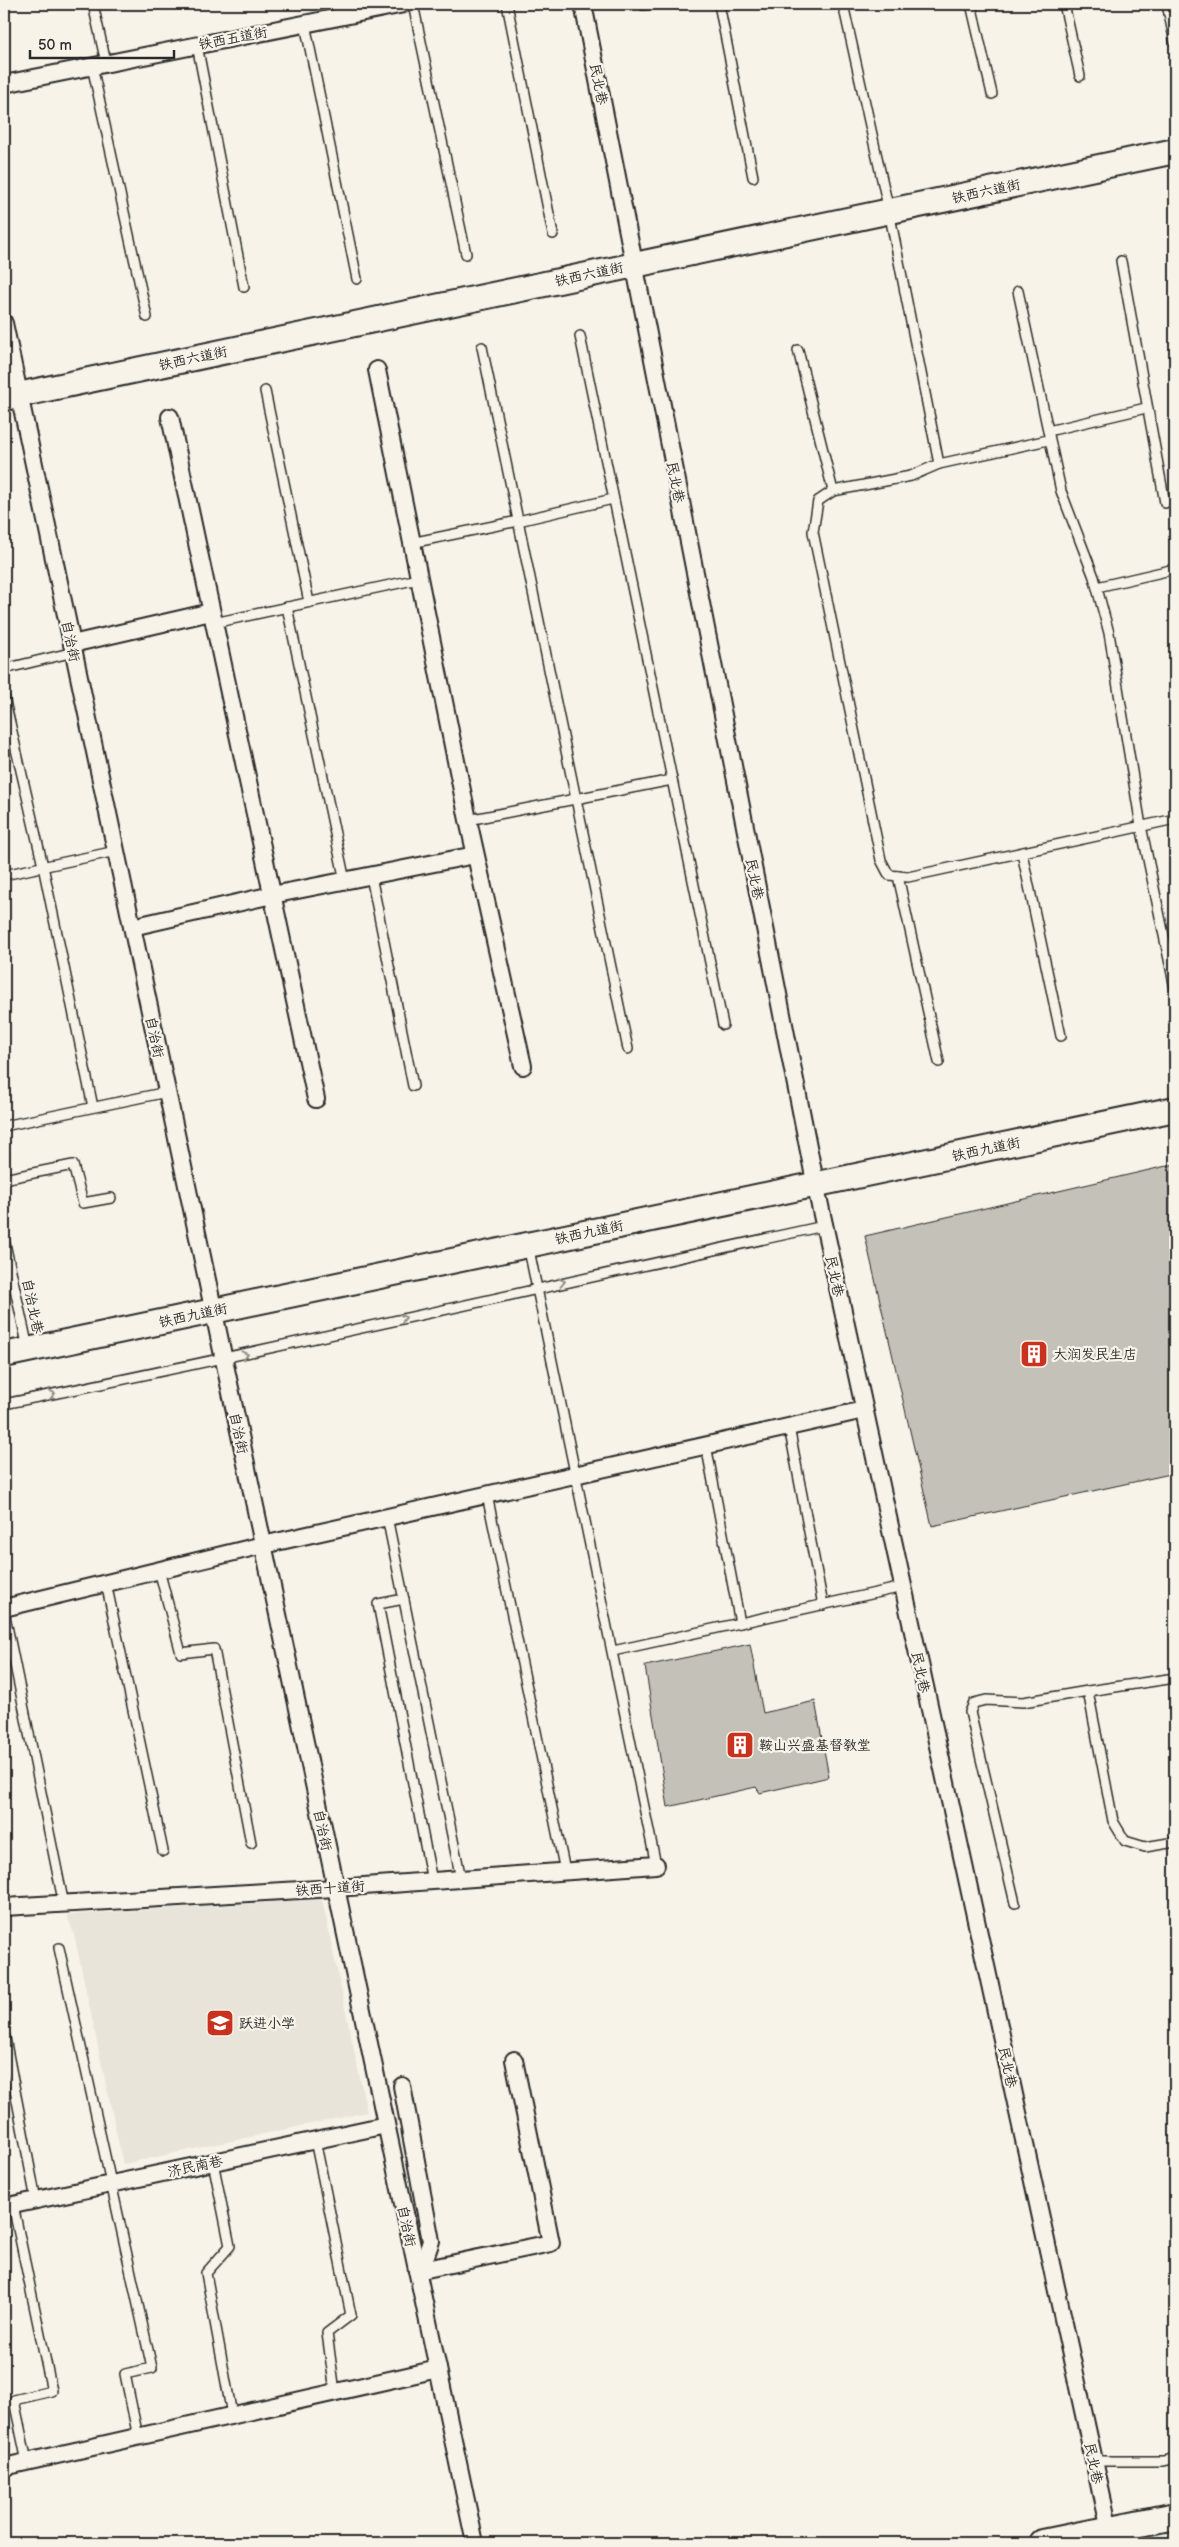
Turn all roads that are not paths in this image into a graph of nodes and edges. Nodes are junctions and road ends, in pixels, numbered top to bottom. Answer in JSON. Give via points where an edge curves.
{"nodes":[{"id":1,"x":93,"y":4,"type":"edge"},
{"id":2,"x":404,"y":4,"type":"edge"},
{"id":3,"x":413,"y":4,"type":"edge"},
{"id":4,"x":507,"y":4,"type":"edge"},
{"id":5,"x":583,"y":4,"type":"edge"},
{"id":6,"x":719,"y":4,"type":"edge"},
{"id":7,"x":843,"y":4,"type":"edge"},
{"id":8,"x":971,"y":4,"type":"edge"},
{"id":9,"x":1064,"y":4,"type":"edge"},
{"id":10,"x":1167,"y":4,"type":"edge"},
{"id":11,"x":305,"y":24,"type":"junction"},
{"id":12,"x":1175,"y":43,"type":"edge"},
{"id":13,"x":197,"y":45,"type":"junction"},
{"id":14,"x":99,"y":65,"type":"junction"},
{"id":15,"x":1080,"y":76,"type":"dead end"},
{"id":16,"x":4,"y":84,"type":"edge"},
{"id":17,"x":992,"y":94,"type":"dead end"},
{"id":18,"x":1175,"y":151,"type":"edge"},
{"id":19,"x":753,"y":177,"type":"dead end"},
{"id":20,"x":889,"y":211,"type":"junction"},
{"id":21,"x":553,"y":234,"type":"dead end"},
{"id":22,"x":466,"y":254,"type":"dead end"},
{"id":23,"x":1121,"y":261,"type":"dead end"},
{"id":24,"x":633,"y":265,"type":"junction"},
{"id":25,"x":357,"y":279,"type":"dead end"},
{"id":26,"x":244,"y":287,"type":"dead end"},
{"id":27,"x":1018,"y":291,"type":"dead end"},
{"id":28,"x":147,"y":317,"type":"dead end"},
{"id":29,"x":4,"y":324,"type":"edge"},
{"id":30,"x":580,"y":336,"type":"dead end"},
{"id":31,"x":482,"y":347,"type":"dead end"},
{"id":32,"x":798,"y":350,"type":"dead end"},
{"id":33,"x":377,"y":370,"type":"dead end"},
{"id":34,"x":265,"y":391,"type":"dead end"},
{"id":35,"x":11,"y":396,"type":"edge"},
{"id":36,"x":1146,"y":408,"type":"junction"},
{"id":37,"x":170,"y":417,"type":"dead end"},
{"id":38,"x":1048,"y":436,"type":"junction"},
{"id":39,"x":939,"y":464,"type":"junction"},
{"id":40,"x":833,"y":491,"type":"junction"},
{"id":41,"x":613,"y":499,"type":"junction"},
{"id":42,"x":1165,"y":503,"type":"dead end"},
{"id":43,"x":518,"y":521,"type":"junction"},
{"id":44,"x":411,"y":543,"type":"junction"},
{"id":45,"x":1175,"y":569,"type":"edge"},
{"id":46,"x":418,"y":579,"type":"junction"},
{"id":47,"x":1097,"y":586,"type":"junction"},
{"id":48,"x":309,"y":602,"type":"junction"},
{"id":49,"x":287,"y":607,"type":"junction"},
{"id":50,"x":213,"y":618,"type":"junction"},
{"id":51,"x":73,"y":648,"type":"junction"},
{"id":52,"x":4,"y":670,"type":"edge"},
{"id":53,"x":4,"y":697,"type":"edge"},
{"id":54,"x":672,"y":780,"type":"junction"},
{"id":55,"x":576,"y":798,"type":"junction"},
{"id":56,"x":1175,"y":819,"type":"edge"},
{"id":57,"x":468,"y":820,"type":"junction"},
{"id":58,"x":1141,"y":826,"type":"junction"},
{"id":59,"x":116,"y":850,"type":"junction"},
{"id":60,"x":1022,"y":853,"type":"junction"},
{"id":61,"x":475,"y":855,"type":"junction"},
{"id":62,"x":43,"y":866,"type":"junction"},
{"id":63,"x":4,"y":874,"type":"edge"},
{"id":64,"x":371,"y":876,"type":"junction"},
{"id":65,"x":898,"y":876,"type":"junction"},
{"id":66,"x":346,"y":881,"type":"junction"},
{"id":67,"x":272,"y":895,"type":"junction"},
{"id":68,"x":132,"y":927,"type":"junction"},
{"id":69,"x":1175,"y":988,"type":"edge"},
{"id":70,"x":723,"y":1025,"type":"dead end"},
{"id":71,"x":1060,"y":1036,"type":"dead end"},
{"id":72,"x":628,"y":1049,"type":"dead end"},
{"id":73,"x":939,"y":1062,"type":"dead end"},
{"id":74,"x":523,"y":1066,"type":"dead end"},
{"id":75,"x":413,"y":1086,"type":"dead end"},
{"id":76,"x":167,"y":1092,"type":"junction"},
{"id":77,"x":316,"y":1099,"type":"dead end"},
{"id":78,"x":93,"y":1107,"type":"junction"},
{"id":79,"x":1175,"y":1109,"type":"edge"},
{"id":80,"x":4,"y":1126,"type":"edge"},
{"id":81,"x":4,"y":1179,"type":"edge"},
{"id":82,"x":815,"y":1185,"type":"junction"},
{"id":83,"x":111,"y":1198,"type":"dead end"},
{"id":84,"x":824,"y":1226,"type":"junction"},
{"id":85,"x":4,"y":1239,"type":"edge"},
{"id":86,"x":528,"y":1244,"type":"junction"},
{"id":87,"x":538,"y":1288,"type":"junction"},
{"id":88,"x":213,"y":1310,"type":"junction"},
{"id":89,"x":28,"y":1350,"type":"junction"},
{"id":90,"x":4,"y":1355,"type":"edge"},
{"id":91,"x":224,"y":1360,"type":"junction"},
{"id":92,"x":4,"y":1404,"type":"edge"},
{"id":93,"x":864,"y":1410,"type":"junction"},
{"id":94,"x":789,"y":1427,"type":"junction"},
{"id":95,"x":706,"y":1445,"type":"junction"},
{"id":96,"x":577,"y":1474,"type":"junction"},
{"id":97,"x":487,"y":1495,"type":"junction"},
{"id":98,"x":387,"y":1517,"type":"junction"},
{"id":99,"x":263,"y":1545,"type":"junction"},
{"id":100,"x":159,"y":1570,"type":"junction"},
{"id":101,"x":106,"y":1583,"type":"junction"},
{"id":102,"x":903,"y":1587,"type":"junction"},
{"id":103,"x":404,"y":1599,"type":"junction"},
{"id":104,"x":823,"y":1605,"type":"junction"},
{"id":105,"x":4,"y":1610,"type":"edge"},
{"id":106,"x":740,"y":1623,"type":"junction"},
{"id":107,"x":613,"y":1651,"type":"junction"},
{"id":108,"x":1175,"y":1678,"type":"edge"},
{"id":109,"x":1088,"y":1691,"type":"junction"},
{"id":110,"x":251,"y":1842,"type":"dead end"},
{"id":111,"x":1175,"y":1842,"type":"edge"},
{"id":112,"x":163,"y":1851,"type":"dead end"},
{"id":113,"x":656,"y":1864,"type":"joint"},
{"id":114,"x":565,"y":1871,"type":"junction"},
{"id":115,"x":461,"y":1879,"type":"junction"},
{"id":116,"x":432,"y":1881,"type":"junction"},
{"id":117,"x":336,"y":1888,"type":"junction"},
{"id":118,"x":1015,"y":1903,"type":"dead end"},
{"id":119,"x":64,"y":1905,"type":"junction"},
{"id":120,"x":4,"y":1907,"type":"edge"},
{"id":121,"x":59,"y":1948,"type":"dead end"},
{"id":122,"x":4,"y":2033,"type":"edge"},
{"id":123,"x":514,"y":2060,"type":"dead end"},
{"id":124,"x":402,"y":2086,"type":"dead end"},
{"id":125,"x":386,"y":2125,"type":"junction"},
{"id":126,"x":316,"y":2140,"type":"junction"},
{"id":127,"x":213,"y":2162,"type":"junction"},
{"id":128,"x":112,"y":2183,"type":"junction"},
{"id":129,"x":36,"y":2200,"type":"junction"},
{"id":130,"x":8,"y":2206,"type":"edge"},
{"id":131,"x":419,"y":2271,"type":"junction"},
{"id":132,"x":438,"y":2369,"type":"junction"},
{"id":133,"x":335,"y":2392,"type":"junction"},
{"id":134,"x":232,"y":2415,"type":"junction"},
{"id":135,"x":138,"y":2437,"type":"junction"},
{"id":136,"x":1175,"y":2458,"type":"edge"},
{"id":137,"x":1094,"y":2461,"type":"junction"},
{"id":138,"x":27,"y":2462,"type":"junction"},
{"id":139,"x":4,"y":2467,"type":"edge"},
{"id":140,"x":1175,"y":2516,"type":"edge"},
{"id":141,"x":1110,"y":2536,"type":"edge"},
{"id":142,"x":475,"y":2543,"type":"edge"},
{"id":143,"x":1042,"y":2543,"type":"edge"}],
"edges":[{"from":1,"to":14,"type":"lane"},
{"from":2,"to":11,"type":"street","name":"铁西五道街"},
{"from":3,"to":22,"type":"lane"},
{"from":4,"to":21,"type":"lane"},
{"from":5,"to":24,"type":"street","name":"民北巷"},
{"from":6,"to":19,"type":"lane"},
{"from":7,"to":20,"type":"lane"},
{"from":8,"to":17,"type":"lane"},
{"from":9,"to":15,"type":"lane"},
{"from":10,"to":12,"type":"lane"},
{"from":11,"to":13,"type":"street","name":"铁西五道街"},
{"from":11,"to":25,"type":"lane"},
{"from":13,"to":14,"type":"street","name":"铁西五道街"},
{"from":13,"to":26,"type":"lane"},
{"from":14,"to":16,"type":"street","name":"铁西五道街"},
{"from":14,"to":28,"type":"lane"},
{"from":18,"to":20,"type":"main road","name":"铁西六道街"},
{"from":20,"to":24,"type":"main road","name":"铁西六道街"},
{"from":20,"to":39,"type":"lane"},
{"from":23,"to":36,"type":"lane"},
{"from":24,"to":35,"type":"main road","name":"铁西六道街"},
{"from":24,"to":82,"type":"street","name":"民北巷"},
{"from":27,"to":38,"type":"lane"},
{"from":29,"to":35,"type":"street","name":"自治街"},
{"from":30,"to":41,"type":"lane"},
{"from":31,"to":43,"type":"lane"},
{"from":32,"to":40,"type":"lane"},
{"from":33,"to":44,"type":"street"},
{"from":34,"to":48,"type":"lane"},
{"from":35,"to":51,"type":"street","name":"自治街"},
{"from":36,"to":38,"type":"lane"},
{"from":36,"to":42,"type":"lane"},
{"from":37,"to":50,"type":"street"},
{"from":38,"to":39,"type":"lane"},
{"from":38,"to":47,"type":"lane","via":[[1061,491]]},
{"from":39,"to":40,"type":"lane","via":[[911,476]]},
{"from":40,"to":65,"type":"lane","via":[[818,501],[813,532],[881,860],[889,875]]},
{"from":41,"to":43,"type":"lane"},
{"from":41,"to":54,"type":"lane"},
{"from":43,"to":44,"type":"lane"},
{"from":43,"to":55,"type":"lane"},
{"from":44,"to":46,"type":"street"},
{"from":45,"to":47,"type":"lane"},
{"from":46,"to":48,"type":"lane"},
{"from":46,"to":57,"type":"street"},
{"from":47,"to":58,"type":"lane","via":[[1110,633]]},
{"from":48,"to":49,"type":"lane"},
{"from":49,"to":50,"type":"lane"},
{"from":49,"to":66,"type":"lane"},
{"from":50,"to":51,"type":"street"},
{"from":50,"to":67,"type":"street"},
{"from":51,"to":52,"type":"lane"},
{"from":51,"to":59,"type":"street","name":"自治街"},
{"from":53,"to":62,"type":"lane"},
{"from":54,"to":55,"type":"lane"},
{"from":54,"to":70,"type":"lane"},
{"from":55,"to":57,"type":"lane"},
{"from":55,"to":72,"type":"lane"},
{"from":56,"to":58,"type":"lane"},
{"from":57,"to":61,"type":"street"},
{"from":58,"to":60,"type":"lane"},
{"from":58,"to":69,"type":"lane"},
{"from":59,"to":62,"type":"lane"},
{"from":59,"to":68,"type":"street","name":"自治街"},
{"from":60,"to":65,"type":"lane","via":[[908,878]]},
{"from":60,"to":71,"type":"lane"},
{"from":61,"to":64,"type":"street"},
{"from":61,"to":74,"type":"street"},
{"from":62,"to":63,"type":"lane"},
{"from":62,"to":78,"type":"lane"},
{"from":64,"to":66,"type":"street"},
{"from":64,"to":75,"type":"lane"},
{"from":65,"to":73,"type":"lane"},
{"from":66,"to":67,"type":"street"},
{"from":67,"to":68,"type":"street"},
{"from":67,"to":77,"type":"street"},
{"from":68,"to":76,"type":"street","name":"自治街"},
{"from":76,"to":78,"type":"lane"},
{"from":76,"to":88,"type":"street","name":"自治街"},
{"from":78,"to":80,"type":"lane"},
{"from":79,"to":82,"type":"main road","name":"铁西九道街"},
{"from":81,"to":83,"type":"lane","via":[[73,1165],[83,1203]]},
{"from":82,"to":84,"type":"street","name":"民北巷"},
{"from":82,"to":86,"type":"main road","name":"铁西九道街"},
{"from":87,"to":84,"type":"lane","one_way":true},
{"from":84,"to":93,"type":"street","name":"民北巷"},
{"from":85,"to":89,"type":"lane","name":"自治北巷"},
{"from":86,"to":87,"type":"lane"},
{"from":86,"to":88,"type":"main road","name":"铁西九道街"},
{"from":91,"to":87,"type":"lane","one_way":true},
{"from":87,"to":96,"type":"lane"},
{"from":88,"to":89,"type":"main road","name":"铁西九道街"},
{"from":88,"to":91,"type":"street","name":"自治街"},
{"from":89,"to":90,"type":"main road","name":"铁西九道街"},
{"from":92,"to":91,"type":"lane","one_way":true},
{"from":91,"to":99,"type":"street","name":"自治街"},
{"from":93,"to":94,"type":"street"},
{"from":93,"to":102,"type":"street","name":"民北巷"},
{"from":94,"to":95,"type":"street"},
{"from":94,"to":104,"type":"lane"},
{"from":95,"to":96,"type":"street"},
{"from":95,"to":106,"type":"lane"},
{"from":96,"to":97,"type":"street"},
{"from":96,"to":107,"type":"lane"},
{"from":97,"to":98,"type":"street"},
{"from":97,"to":114,"type":"lane"},
{"from":98,"to":99,"type":"street"},
{"from":98,"to":103,"type":"lane"},
{"from":99,"to":100,"type":"street"},
{"from":99,"to":117,"type":"street","name":"自治街"},
{"from":100,"to":101,"type":"street"},
{"from":100,"to":110,"type":"lane","via":[[181,1653],[214,1649]]},
{"from":101,"to":105,"type":"street"},
{"from":101,"to":112,"type":"lane"},
{"from":102,"to":104,"type":"lane"},
{"from":102,"to":137,"type":"street","name":"民北巷"},
{"from":103,"to":115,"type":"lane"},
{"from":103,"to":116,"type":"lane","via":[[378,1604]]},
{"from":104,"to":106,"type":"lane"},
{"from":105,"to":119,"type":"lane"},
{"from":106,"to":107,"type":"lane"},
{"from":107,"to":113,"type":"lane"},
{"from":108,"to":109,"type":"lane"},
{"from":109,"to":111,"type":"lane","via":[[1113,1821],[1126,1841],[1145,1848]]},
{"from":109,"to":118,"type":"lane","via":[[1023,1702],[986,1700],[974,1703],[970,1712]]},
{"from":113,"to":114,"type":"street","name":"铁西十道街"},
{"from":114,"to":115,"type":"street","name":"铁西十道街"},
{"from":115,"to":116,"type":"street","name":"铁西十道街"},
{"from":116,"to":117,"type":"street","name":"铁西十道街"},
{"from":117,"to":119,"type":"street","name":"铁西十道街"},
{"from":117,"to":125,"type":"street","name":"自治街"},
{"from":119,"to":120,"type":"street","name":"铁西十道街"},
{"from":121,"to":128,"type":"lane"},
{"from":122,"to":129,"type":"lane"},
{"from":123,"to":131,"type":"street","via":[[551,2243]]},
{"from":124,"to":131,"type":"street","via":[[431,2241]]},
{"from":125,"to":126,"type":"street","name":"济民南巷"},
{"from":125,"to":131,"type":"street","name":"自治街"},
{"from":126,"to":127,"type":"street","name":"济民南巷"},
{"from":126,"to":133,"type":"lane","via":[[351,2315],[327,2333]]},
{"from":127,"to":128,"type":"street","name":"济民南巷"},
{"from":127,"to":134,"type":"lane","via":[[230,2246],[206,2274]]},
{"from":128,"to":129,"type":"street","name":"济民南巷"},
{"from":128,"to":135,"type":"lane","via":[[152,2368],[125,2374]]},
{"from":129,"to":130,"type":"street","name":"济民南巷"},
{"from":130,"to":138,"type":"lane","via":[[52,2391],[14,2400]]},
{"from":131,"to":132,"type":"street","name":"自治街"},
{"from":132,"to":133,"type":"street"},
{"from":132,"to":142,"type":"street","name":"自治街"},
{"from":133,"to":134,"type":"street"},
{"from":134,"to":135,"type":"street"},
{"from":135,"to":138,"type":"street"},
{"from":136,"to":137,"type":"lane","via":[[1163,2461]]},
{"from":137,"to":141,"type":"street","name":"民北巷"},
{"from":138,"to":139,"type":"street"},
{"from":140,"to":141,"type":"main road"},
{"from":141,"to":143,"type":"main road"}]}
